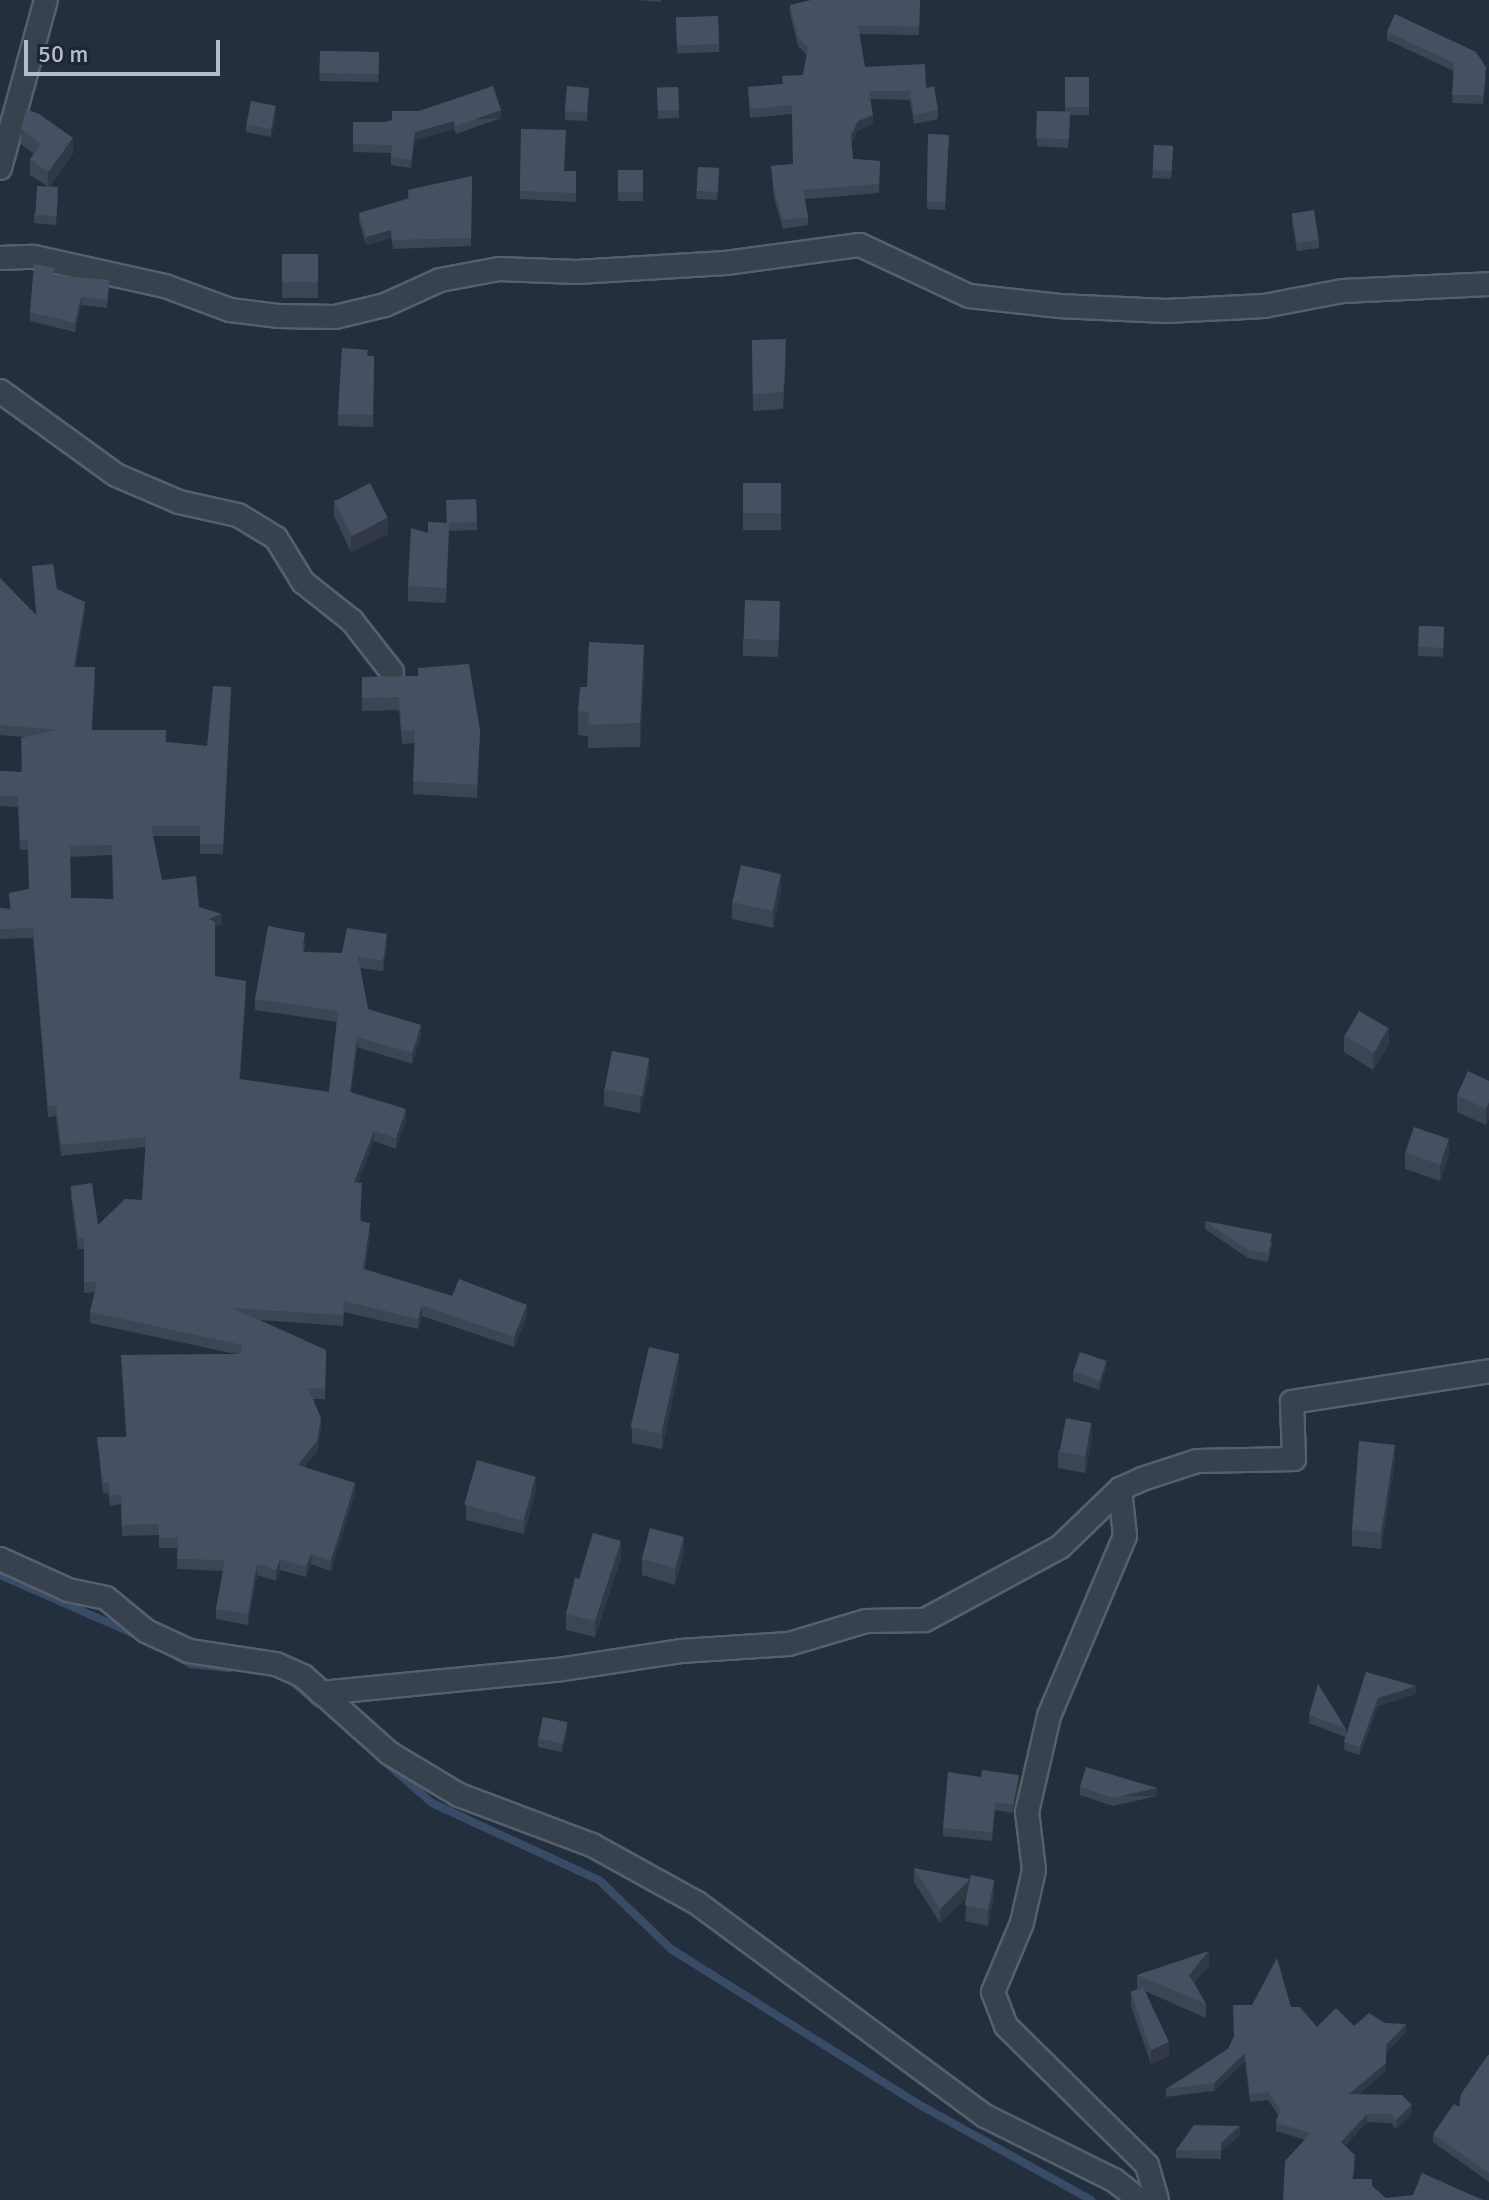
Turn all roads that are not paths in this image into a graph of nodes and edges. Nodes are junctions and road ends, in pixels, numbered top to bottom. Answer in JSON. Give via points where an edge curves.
{"nodes":[{"id":1,"x":46,"y":0,"type":"edge"},
{"id":2,"x":0,"y":168,"type":"edge"},
{"id":3,"x":0,"y":258,"type":"edge"},
{"id":4,"x":1489,"y":284,"type":"edge"},
{"id":5,"x":0,"y":391,"type":"edge"},
{"id":6,"x":392,"y":672,"type":"dead end"},
{"id":7,"x":1489,"y":1371,"type":"edge"},
{"id":8,"x":1120,"y":1489,"type":"junction"},
{"id":9,"x":0,"y":1559,"type":"edge"},
{"id":10,"x":321,"y":1693,"type":"junction"},
{"id":11,"x":1140,"y":2200,"type":"edge"},
{"id":12,"x":1157,"y":2200,"type":"edge"}],
"edges":[{"from":1,"to":2,"type":"street"},
{"from":3,"to":4,"type":"street","via":[[34,257],[165,286],[230,310],[335,317],[385,305],[440,280],[499,269],[607,271],[860,245],[969,296],[1059,306],[1264,306],[1343,291]]},
{"from":5,"to":6,"type":"street","via":[[116,475],[179,502],[238,515],[276,538],[303,582],[352,621]]},
{"from":7,"to":8,"type":"street","via":[[1292,1402],[1294,1459],[1197,1461]]},
{"from":8,"to":10,"type":"street","via":[[1060,1547],[925,1620],[866,1621],[789,1644],[681,1651],[557,1670]]},
{"from":8,"to":12,"type":"street","via":[[1125,1536],[1049,1716],[1027,1812],[1034,1870],[1022,1923],[993,1992],[1006,2026],[1147,2165]]},
{"from":9,"to":10,"type":"street","via":[[68,1590],[106,1598],[146,1631],[189,1651],[276,1664],[303,1676]]},
{"from":10,"to":11,"type":"street","via":[[389,1753],[459,1795],[592,1845],[697,1903],[985,2116],[1114,2180]]}]}
